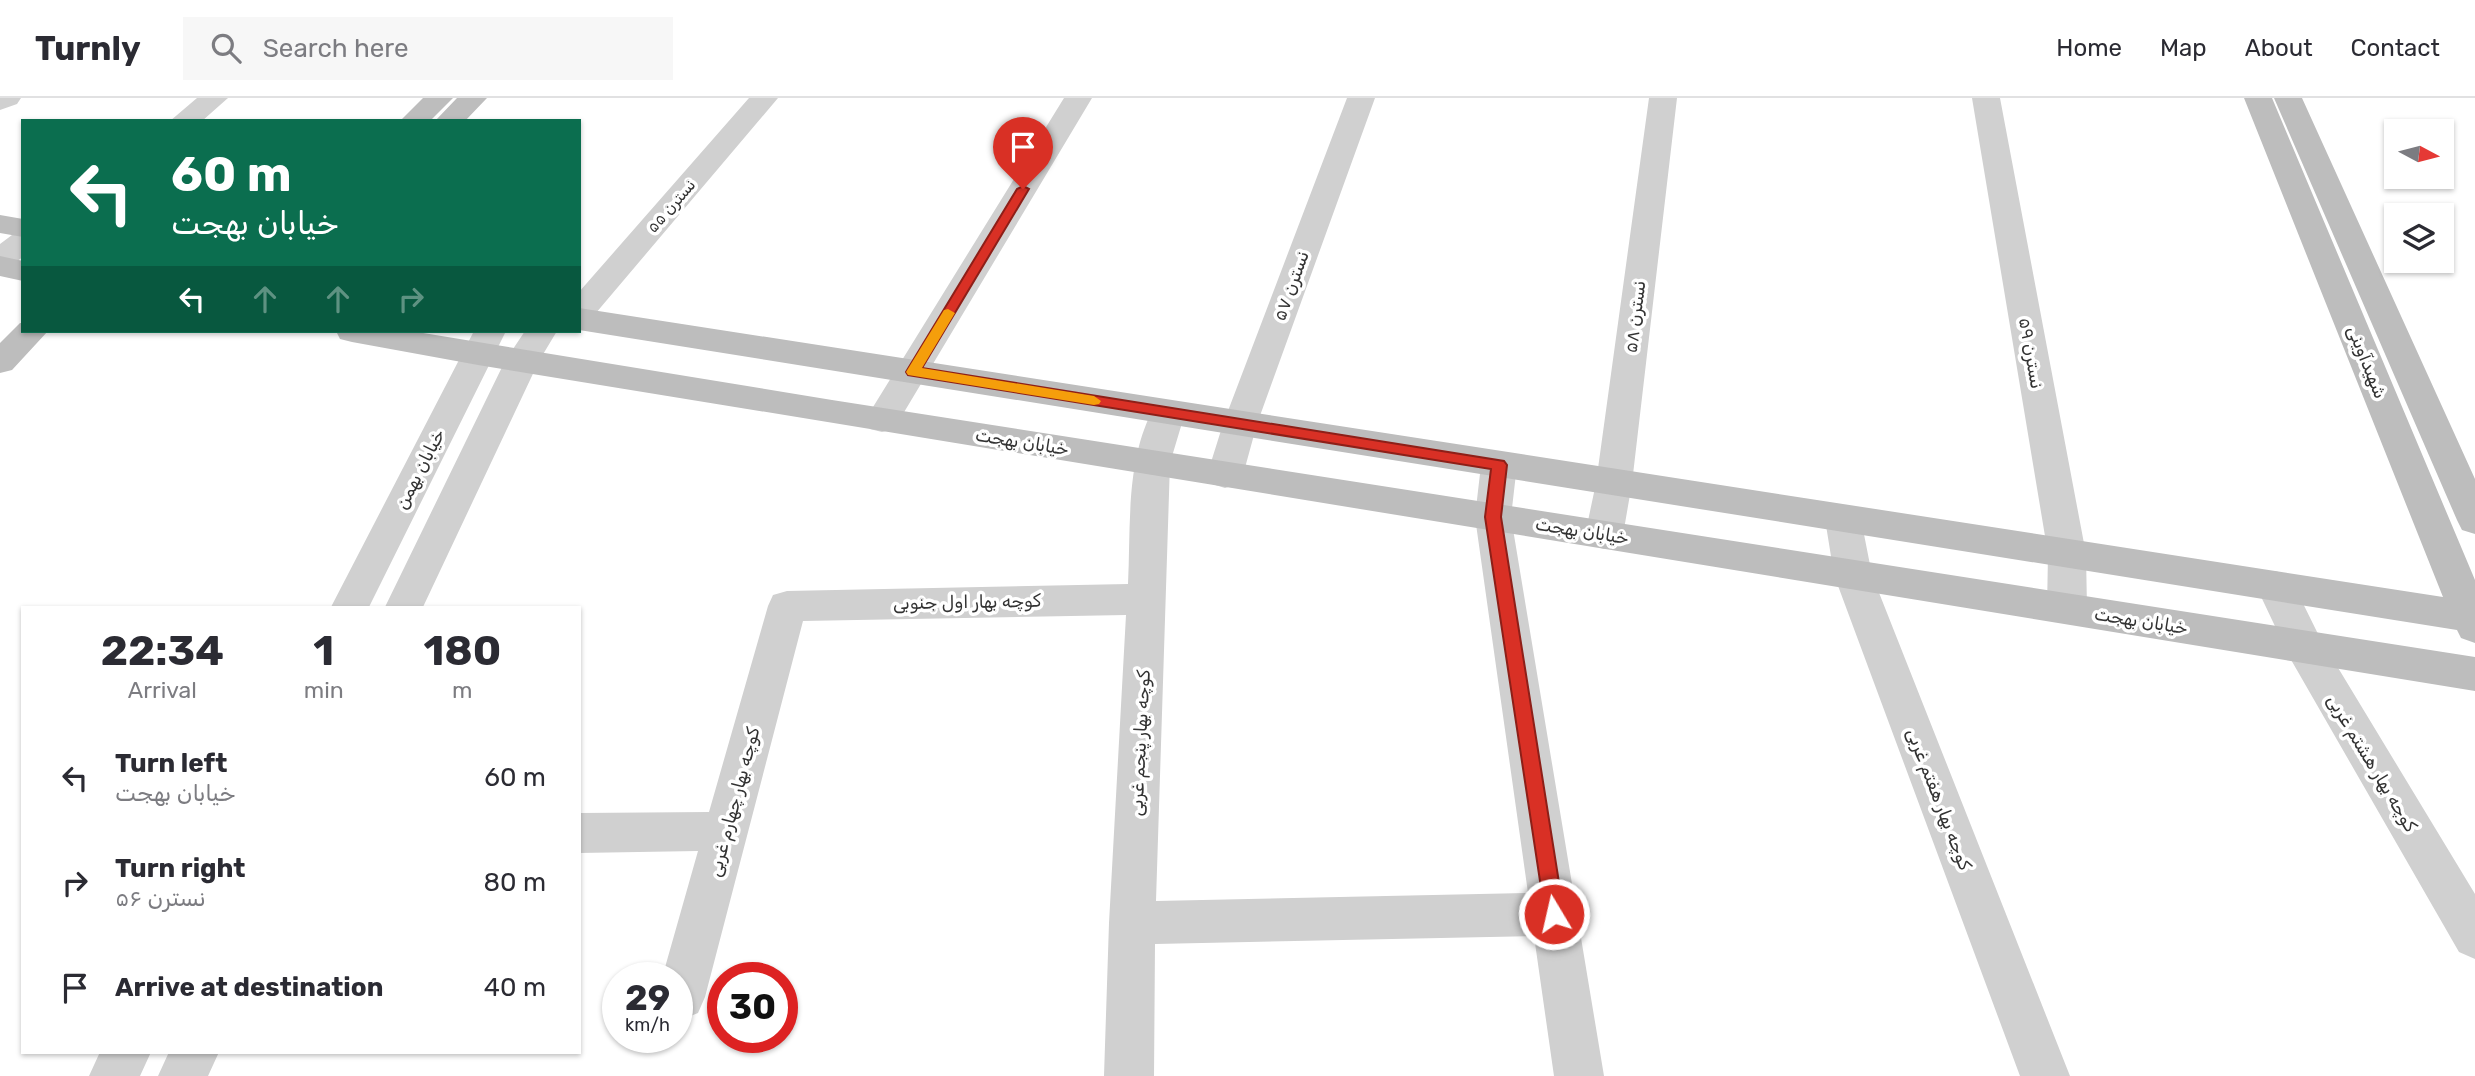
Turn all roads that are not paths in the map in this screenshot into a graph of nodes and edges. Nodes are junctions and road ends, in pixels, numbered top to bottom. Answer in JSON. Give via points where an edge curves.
{"nodes":[{"id":1,"x":6,"y":98,"type":"edge"},
{"id":2,"x":214,"y":98,"type":"edge"},
{"id":3,"x":439,"y":98,"type":"edge"},
{"id":4,"x":473,"y":98,"type":"edge"},
{"id":5,"x":764,"y":98,"type":"edge"},
{"id":6,"x":1078,"y":98,"type":"edge"},
{"id":7,"x":1361,"y":98,"type":"edge"},
{"id":8,"x":1663,"y":98,"type":"edge"},
{"id":9,"x":1986,"y":98,"type":"edge"},
{"id":10,"x":2258,"y":98,"type":"edge"},
{"id":11,"x":2288,"y":98,"type":"edge"},
{"id":12,"x":0,"y":102,"type":"edge"},
{"id":13,"x":187,"y":119,"type":"edge"},
{"id":14,"x":416,"y":119,"type":"edge"},
{"id":15,"x":451,"y":119,"type":"edge"},
{"id":16,"x":0,"y":224,"type":"edge"},
{"id":17,"x":21,"y":228,"type":"edge"},
{"id":18,"x":21,"y":243,"type":"edge"},
{"id":19,"x":0,"y":258,"type":"edge"},
{"id":20,"x":0,"y":266,"type":"edge"},
{"id":21,"x":21,"y":271,"type":"edge"},
{"id":22,"x":581,"y":311,"type":"edge"},
{"id":23,"x":21,"y":314,"type":"edge"},
{"id":24,"x":581,"y":318,"type":"edge"},
{"id":25,"x":0,"y":331,"type":"edge"},
{"id":26,"x":30,"y":333,"type":"edge"},
{"id":27,"x":376,"y":333,"type":"edge"},
{"id":28,"x":565,"y":333,"type":"edge"},
{"id":29,"x":484,"y":342,"type":"edge"},
{"id":30,"x":537,"y":352,"type":"edge"},
{"id":31,"x":0,"y":362,"type":"edge"},
{"id":32,"x":913,"y":372,"type":"junction"},
{"id":33,"x":1168,"y":412,"type":"junction"},
{"id":34,"x":882,"y":420,"type":"junction"},
{"id":35,"x":1240,"y":424,"type":"junction"},
{"id":36,"x":1152,"y":463,"type":"junction"},
{"id":37,"x":1499,"y":465,"type":"junction"},
{"id":38,"x":1225,"y":475,"type":"junction"},
{"id":39,"x":1614,"y":483,"type":"junction"},
{"id":40,"x":1493,"y":517,"type":"junction"},
{"id":41,"x":1843,"y":519,"type":"junction"},
{"id":42,"x":2475,"y":520,"type":"edge"},
{"id":43,"x":1604,"y":535,"type":"junction"},
{"id":44,"x":2067,"y":554,"type":"junction"},
{"id":45,"x":1853,"y":575,"type":"junction"},
{"id":46,"x":2275,"y":586,"type":"junction"},
{"id":47,"x":1146,"y":599,"type":"junction"},
{"id":48,"x":351,"y":606,"type":"edge"},
{"id":49,"x":405,"y":606,"type":"edge"},
{"id":50,"x":788,"y":606,"type":"joint"},
{"id":51,"x":2067,"y":609,"type":"junction"},
{"id":52,"x":2474,"y":620,"type":"edge"},
{"id":53,"x":2304,"y":647,"type":"junction"},
{"id":54,"x":2475,"y":674,"type":"edge"},
{"id":55,"x":726,"y":831,"type":"junction"},
{"id":56,"x":581,"y":833,"type":"edge"},
{"id":57,"x":1554,"y":914,"type":"junction"},
{"id":58,"x":1132,"y":923,"type":"junction"},
{"id":59,"x":2475,"y":937,"type":"edge"},
{"id":60,"x":690,"y":962,"type":"edge"},
{"id":61,"x":125,"y":1054,"type":"edge"},
{"id":62,"x":193,"y":1054,"type":"edge"},
{"id":63,"x":114,"y":1076,"type":"edge"},
{"id":64,"x":183,"y":1076,"type":"edge"},
{"id":65,"x":1129,"y":1076,"type":"edge"},
{"id":66,"x":1579,"y":1076,"type":"edge"},
{"id":67,"x":2045,"y":1076,"type":"edge"}],
"edges":[{"from":1,"to":12,"type":"street"},
{"from":2,"to":13,"type":"street"},
{"from":3,"to":14,"type":"street"},
{"from":4,"to":15,"type":"street"},
{"from":5,"to":22,"type":"street","name":"نسترن ۵۵"},
{"from":6,"to":32,"type":"street"},
{"from":7,"to":35,"type":"street","name":"نسترن ۵۷"},
{"from":8,"to":39,"type":"street","name":"نسترن ۵۸"},
{"from":9,"to":44,"type":"street","name":"نسترن ۵۹"},
{"from":10,"to":52,"type":"street","name":"شهیدآوینی"},
{"from":11,"to":42,"type":"street","name":"شهیدآوینی"},
{"from":16,"to":17,"type":"street"},
{"from":18,"to":19,"type":"street"},
{"from":20,"to":21,"type":"street"},
{"from":23,"to":25,"type":"street"},
{"from":24,"to":32,"type":"street"},
{"from":26,"to":31,"type":"street"},
{"from":27,"to":29,"type":"street","name":"خیابان بهجت"},
{"from":28,"to":30,"type":"street"},
{"from":29,"to":30,"type":"street","name":"خیابان بهجت"},
{"from":29,"to":48,"type":"street","name":"خیابان بهمن"},
{"from":30,"to":34,"type":"street","name":"خیابان بهجت"},
{"from":30,"to":49,"type":"street"},
{"from":32,"to":33,"type":"street"},
{"from":32,"to":34,"type":"street"},
{"from":33,"to":35,"type":"street"},
{"from":33,"to":36,"type":"street","name":"کوچه بهار پنجم غربی"},
{"from":34,"to":36,"type":"street","name":"خیابان بهجت"},
{"from":35,"to":37,"type":"street"},
{"from":35,"to":38,"type":"street","name":"نسترن ۵۷"},
{"from":36,"to":38,"type":"street","name":"خیابان بهجت"},
{"from":36,"to":47,"type":"street","name":"کوچه بهار پنجم غربی"},
{"from":37,"to":39,"type":"street"},
{"from":37,"to":40,"type":"street"},
{"from":38,"to":40,"type":"street","name":"خیابان بهجت"},
{"from":39,"to":41,"type":"street"},
{"from":39,"to":43,"type":"street","name":"نسترن ۵۸"},
{"from":40,"to":43,"type":"street","name":"خیابان بهجت"},
{"from":40,"to":57,"type":"street"},
{"from":41,"to":44,"type":"street"},
{"from":41,"to":45,"type":"street","name":"کوچه بهار هفتم غربی"},
{"from":43,"to":45,"type":"street","name":"خیابان بهجت"},
{"from":44,"to":46,"type":"street"},
{"from":44,"to":51,"type":"street","name":"نسترن ۵۹"},
{"from":45,"to":51,"type":"street","name":"خیابان بهجت"},
{"from":45,"to":67,"type":"street","name":"کوچه بهار هفتم غربی"},
{"from":46,"to":52,"type":"street"},
{"from":46,"to":53,"type":"street","name":"کوچه بهار هشتم غربی"},
{"from":47,"to":50,"type":"street","name":"کوچه بهار اول جنوبی"},
{"from":47,"to":58,"type":"street","name":"کوچه بهار پنجم غربی"},
{"from":50,"to":55,"type":"street","name":"کوچه بهار چهارم غربی"},
{"from":51,"to":53,"type":"street","name":"خیابان بهجت"},
{"from":53,"to":54,"type":"street","name":"خیابان بهجت"},
{"from":53,"to":59,"type":"street","name":"کوچه بهار هشتم غربی"},
{"from":55,"to":56,"type":"street"},
{"from":55,"to":60,"type":"street","name":"کوچه بهار چهارم غربی"},
{"from":57,"to":58,"type":"street"},
{"from":57,"to":66,"type":"street"},
{"from":58,"to":65,"type":"street","name":"کوچه بهار پنجم غربی"},
{"from":61,"to":63,"type":"street"},
{"from":62,"to":64,"type":"street"}]}
